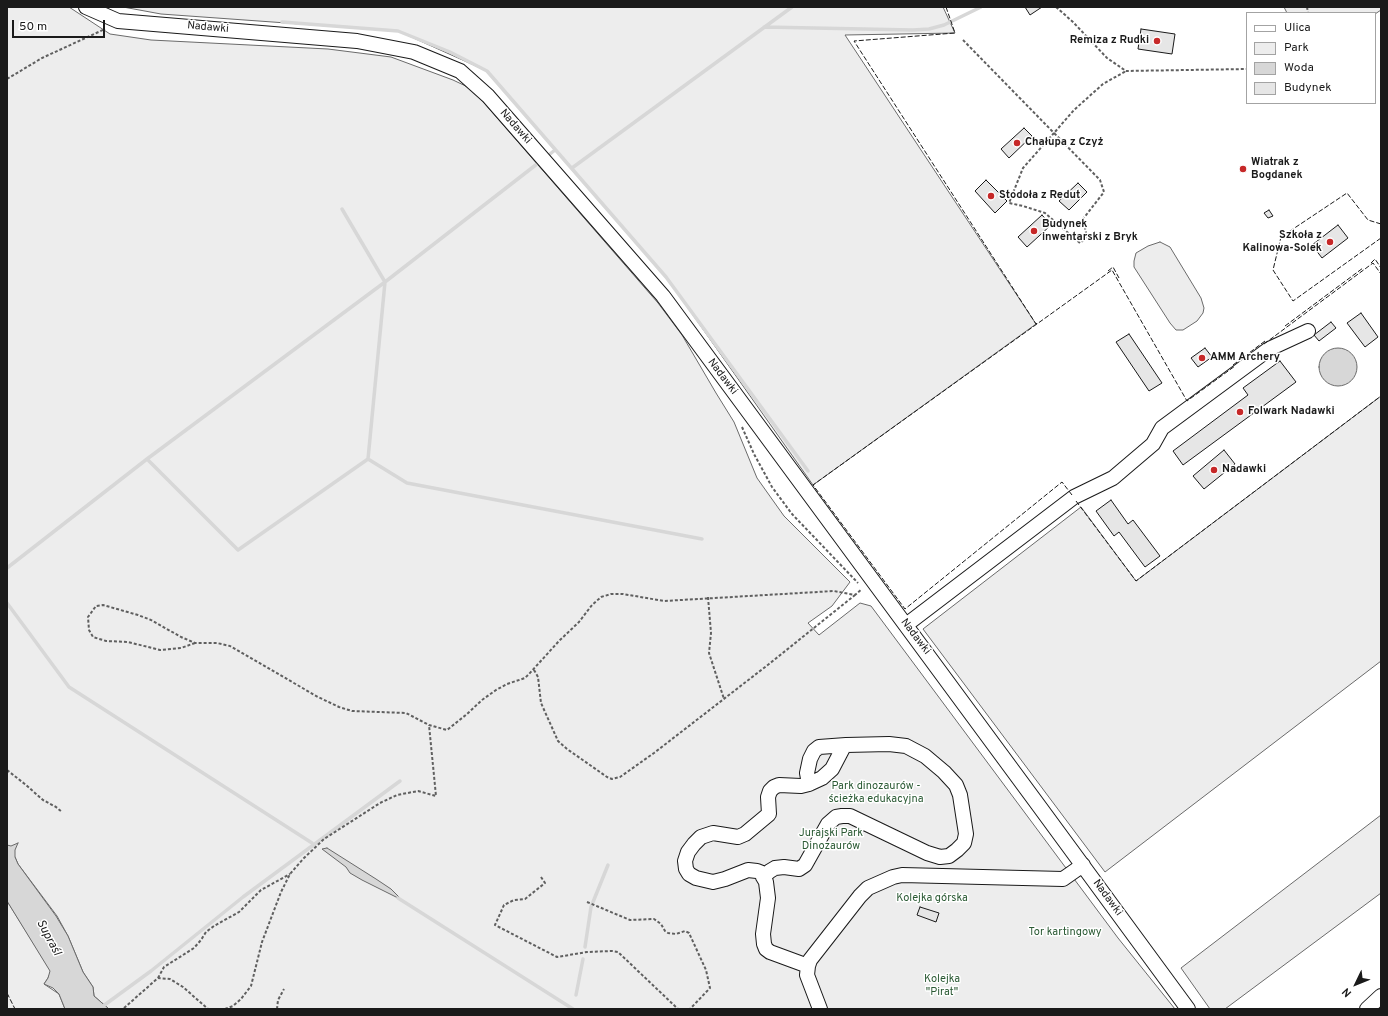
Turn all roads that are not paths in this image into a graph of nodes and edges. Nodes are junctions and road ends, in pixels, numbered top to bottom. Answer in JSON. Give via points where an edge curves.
{"nodes":[{"id":1,"x":86,"y":7,"type":"edge"},
{"id":2,"x":1308,"y":331,"type":"dead end"},
{"id":3,"x":906,"y":625,"type":"junction"},
{"id":4,"x":846,"y":745,"type":"junction"},
{"id":5,"x":809,"y":784,"type":"junction"},
{"id":6,"x":1083,"y":865,"type":"junction"},
{"id":7,"x":763,"y":877,"type":"junction"},
{"id":8,"x":808,"y":966,"type":"junction"},
{"id":9,"x":1381,"y":996,"type":"edge"},
{"id":10,"x":820,"y":1009,"type":"edge"},
{"id":11,"x":1188,"y":1009,"type":"edge"},
{"id":12,"x":1367,"y":1009,"type":"edge"}],
"edges":[{"from":1,"to":3,"type":"street","name":"Nadawki","via":[[118,21],[357,41],[414,52],[460,71],[488,96],[663,296]]},
{"from":2,"to":3,"type":"street","via":[[1269,349],[1162,428],[1153,444],[1112,478],[1074,497]]},
{"from":3,"to":6,"type":"street","name":"Nadawki"},
{"from":4,"to":5,"type":"street","via":[[832,769],[822,778]]},
{"from":4,"to":5,"type":"street","via":[[819,747],[814,751],[807,773]]},
{"from":4,"to":7,"type":"street","via":[[906,746],[925,756],[956,785],[966,834],[964,843],[949,856],[940,857],[850,816],[836,817],[828,824],[805,865],[799,869],[774,868]]},
{"from":5,"to":7,"type":"street","via":[[774,787],[768,797],[769,814],[762,821],[738,837],[713,833],[701,837],[688,852],[685,861],[689,874],[714,882],[748,870],[762,873]]},
{"from":6,"to":8,"type":"street","via":[[1063,880],[937,875],[893,877],[868,888],[860,896]]},
{"from":6,"to":11,"type":"street","name":"Nadawki"},
{"from":7,"to":8,"type":"street","via":[[768,898],[763,934],[766,949]]},
{"from":8,"to":10,"type":"street","via":[[807,975]]},
{"from":9,"to":12,"type":"street"}]}
